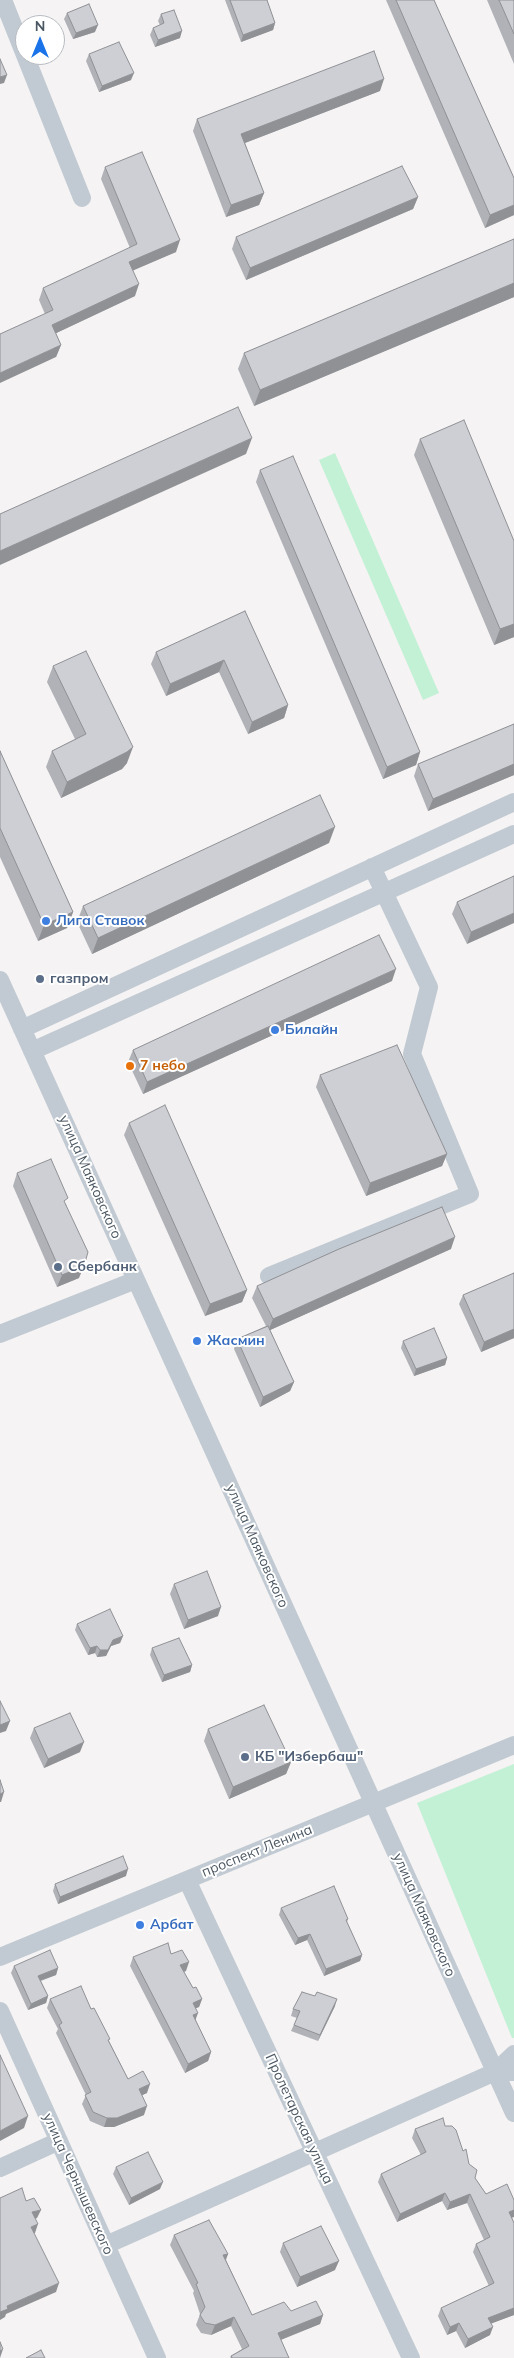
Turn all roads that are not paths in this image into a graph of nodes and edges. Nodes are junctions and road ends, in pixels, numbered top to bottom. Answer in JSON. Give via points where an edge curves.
{"nodes":[{"id":1,"x":3,"y":0,"type":"edge"},
{"id":2,"x":82,"y":198,"type":"dead end"},
{"id":3,"x":514,"y":802,"type":"edge"},
{"id":4,"x":514,"y":834,"type":"edge"},
{"id":5,"x":372,"y":867,"type":"junction"},
{"id":6,"x":384,"y":892,"type":"junction"},
{"id":7,"x":0,"y":980,"type":"edge"},
{"id":8,"x":22,"y":1029,"type":"junction"},
{"id":9,"x":32,"y":1051,"type":"junction"},
{"id":10,"x":269,"y":1276,"type":"dead end"},
{"id":11,"x":136,"y":1280,"type":"junction"},
{"id":12,"x":0,"y":1334,"type":"edge"},
{"id":13,"x":514,"y":1745,"type":"edge"},
{"id":14,"x":373,"y":1803,"type":"junction"},
{"id":15,"x":187,"y":1880,"type":"junction"},
{"id":16,"x":0,"y":1957,"type":"edge"},
{"id":17,"x":0,"y":2011,"type":"edge"},
{"id":18,"x":514,"y":2054,"type":"edge"},
{"id":19,"x":495,"y":2072,"type":"junction"},
{"id":20,"x":514,"y":2072,"type":"edge"},
{"id":21,"x":514,"y":2113,"type":"edge"},
{"id":22,"x":59,"y":2141,"type":"junction"},
{"id":23,"x":315,"y":2152,"type":"junction"},
{"id":24,"x":0,"y":2168,"type":"edge"},
{"id":25,"x":106,"y":2245,"type":"junction"},
{"id":26,"x":157,"y":2358,"type":"edge"},
{"id":27,"x":411,"y":2358,"type":"edge"}],
"edges":[{"from":1,"to":2,"type":"street"},
{"from":3,"to":5,"type":"street"},
{"from":4,"to":6,"type":"street"},
{"from":5,"to":6,"type":"street"},
{"from":5,"to":8,"type":"street"},
{"from":6,"to":9,"type":"street"},
{"from":6,"to":10,"type":"street","via":[[429,987],[412,1054],[470,1194]]},
{"from":7,"to":8,"type":"street","name":"улица Маяковского"},
{"from":8,"to":9,"type":"street","name":"улица Маяковского"},
{"from":9,"to":11,"type":"street","name":"улица Маяковского"},
{"from":11,"to":12,"type":"street"},
{"from":11,"to":14,"type":"street","name":"улица Маяковского"},
{"from":13,"to":14,"type":"street","name":"проспект Ленина"},
{"from":14,"to":15,"type":"street","name":"проспект Ленина"},
{"from":14,"to":19,"type":"street","name":"улица Маяковского"},
{"from":15,"to":16,"type":"street","name":"проспект Ленина"},
{"from":15,"to":23,"type":"street","name":"Пролетарская улица"},
{"from":17,"to":22,"type":"street","name":"улица Чернышевского"},
{"from":18,"to":19,"type":"street"},
{"from":19,"to":20,"type":"street"},
{"from":19,"to":21,"type":"street","name":"улица Маяковского"},
{"from":19,"to":23,"type":"street"},
{"from":22,"to":24,"type":"street"},
{"from":22,"to":25,"type":"street","name":"улица Чернышевского"},
{"from":23,"to":25,"type":"street"},
{"from":23,"to":27,"type":"street","name":"Пролетарская улица"},
{"from":25,"to":26,"type":"street","name":"улица Чернышевского"}]}
